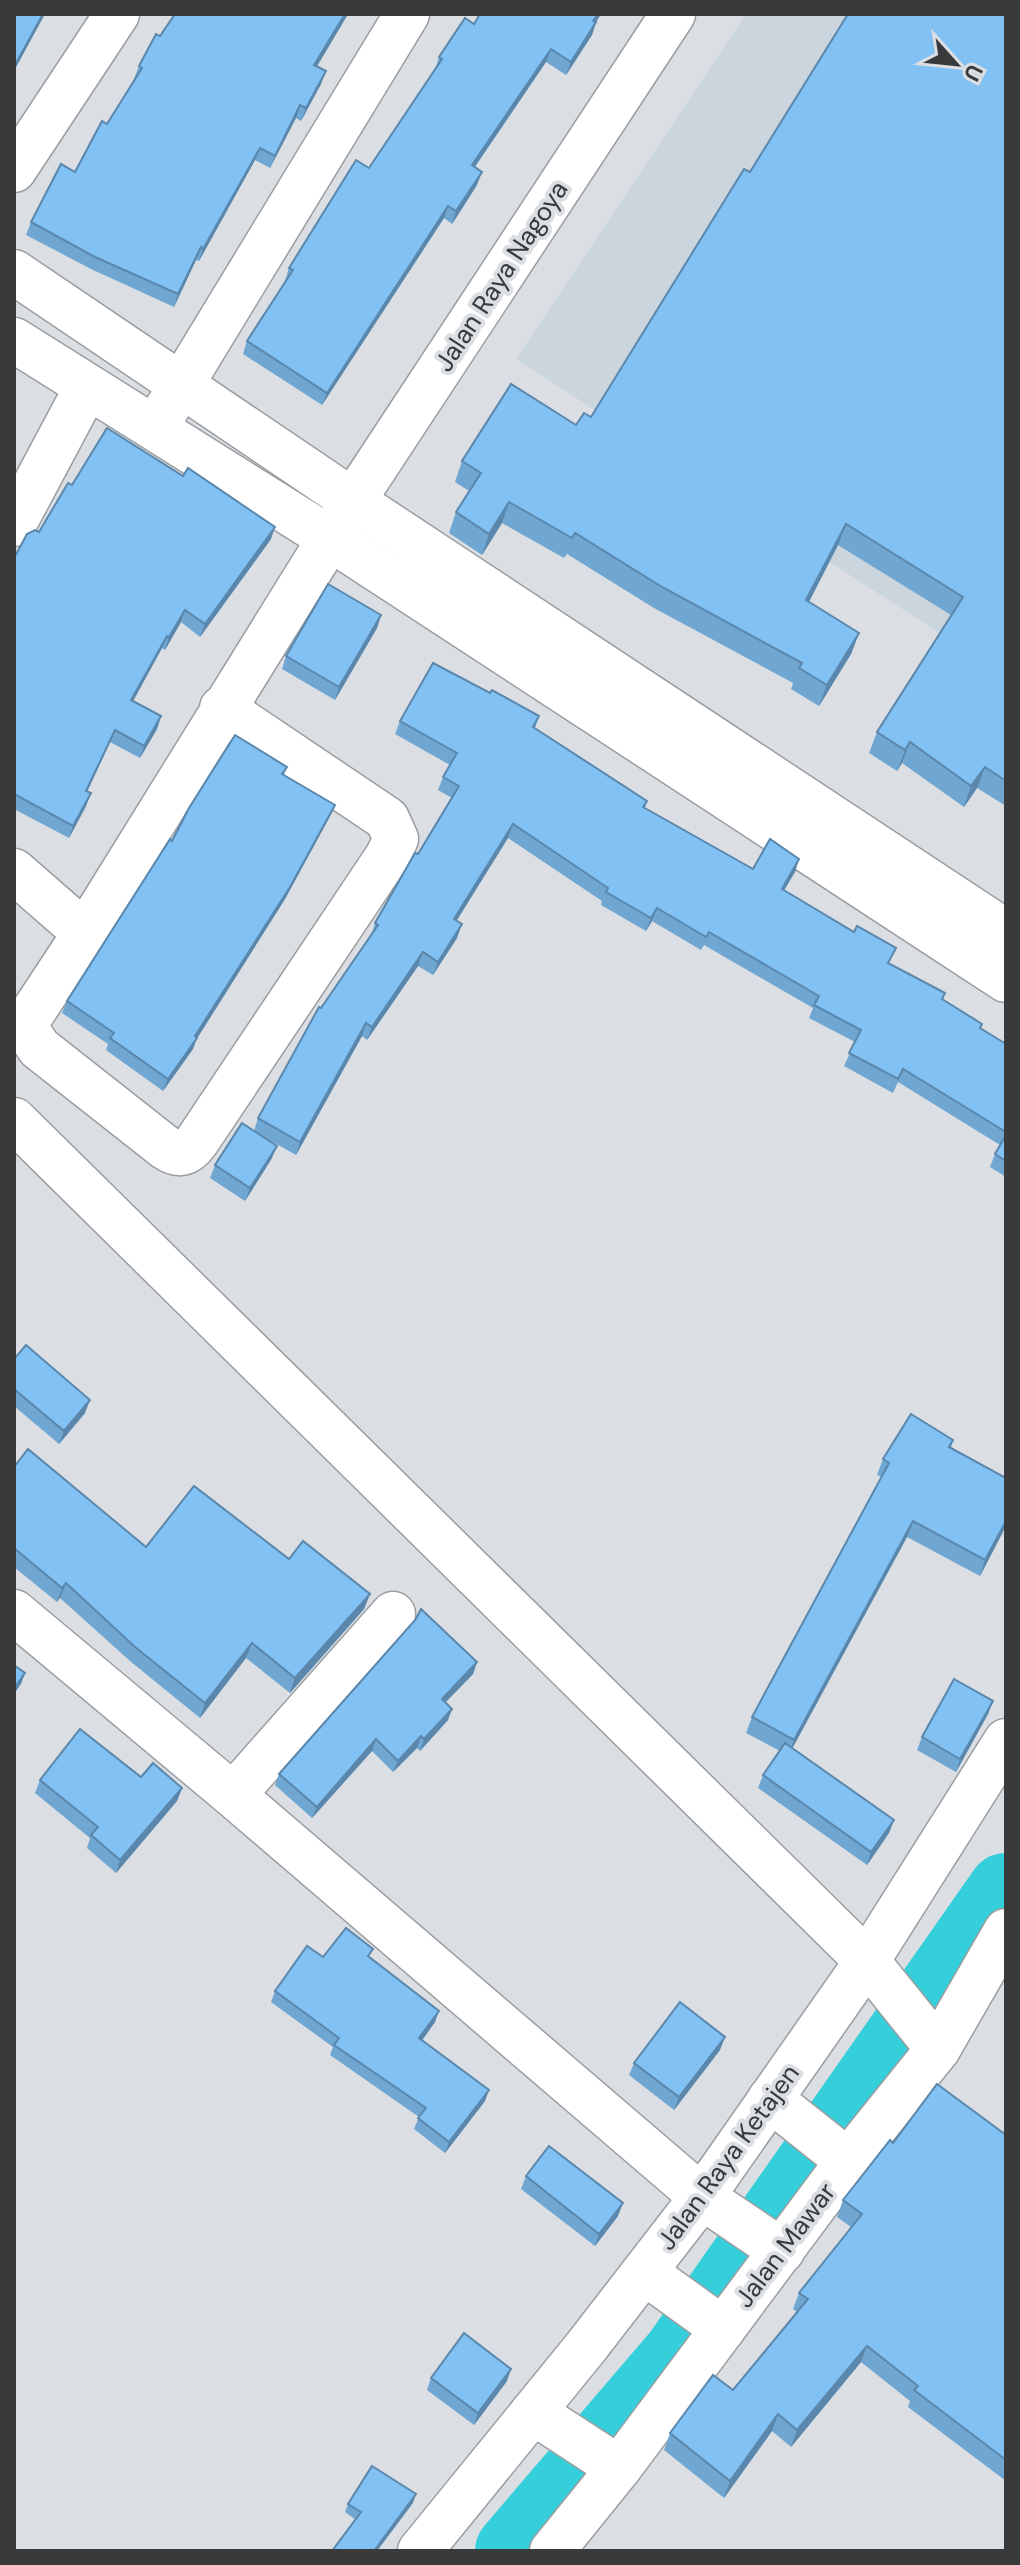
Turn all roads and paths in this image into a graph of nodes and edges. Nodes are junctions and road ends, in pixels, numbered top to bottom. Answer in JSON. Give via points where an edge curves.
{"nodes":[{"id":1,"x":117,"y":14,"type":"edge"},
{"id":2,"x":407,"y":14,"type":"edge"},
{"id":3,"x":673,"y":14,"type":"edge"},
{"id":4,"x":14,"y":170,"type":"edge"},
{"id":5,"x":14,"y":272,"type":"edge"},
{"id":6,"x":14,"y":340,"type":"edge"},
{"id":7,"x":181,"y":385,"type":"junction"},
{"id":8,"x":87,"y":387,"type":"junction"},
{"id":9,"x":155,"y":429,"type":"junction"},
{"id":10,"x":353,"y":501,"type":"junction"},
{"id":11,"x":14,"y":524,"type":"edge"},
{"id":12,"x":331,"y":539,"type":"junction"},
{"id":13,"x":222,"y":708,"type":"junction"},
{"id":14,"x":14,"y":871,"type":"edge"},
{"id":15,"x":1006,"y":932,"type":"edge"},
{"id":16,"x":85,"y":933,"type":"junction"},
{"id":17,"x":1006,"y":980,"type":"edge"},
{"id":18,"x":14,"y":1120,"type":"edge"},
{"id":19,"x":14,"y":1612,"type":"edge"},
{"id":20,"x":393,"y":1614,"type":"dead end"},
{"id":21,"x":1001,"y":1762,"type":"edge"},
{"id":22,"x":233,"y":1795,"type":"junction"},
{"id":23,"x":1006,"y":1931,"type":"edge"},
{"id":24,"x":878,"y":1976,"type":"junction"},
{"id":25,"x":931,"y":2041,"type":"junction"},
{"id":26,"x":780,"y":2107,"type":"junction"},
{"id":27,"x":839,"y":2154,"type":"junction"},
{"id":28,"x":746,"y":2226,"type":"junction"},
{"id":29,"x":656,"y":2281,"type":"junction"},
{"id":30,"x":719,"y":2326,"type":"junction"},
{"id":31,"x":549,"y":2422,"type":"junction"},
{"id":32,"x":611,"y":2462,"type":"junction"},
{"id":33,"x":420,"y":2551,"type":"edge"},
{"id":34,"x":552,"y":2551,"type":"edge"}],
"edges":[{"from":1,"to":4,"type":"street"},
{"from":2,"to":7,"type":"street"},
{"from":3,"to":10,"type":"street","name":"Jalan Raya Nagoya"},
{"from":5,"to":7,"type":"street"},
{"from":6,"to":8,"type":"street"},
{"from":7,"to":9,"type":"street"},
{"from":7,"to":10,"type":"street"},
{"from":8,"to":9,"type":"street"},
{"from":8,"to":11,"type":"street"},
{"from":9,"to":12,"type":"street"},
{"from":10,"to":12,"type":"street","name":"Jalan Raya Nagoya"},
{"from":10,"to":15,"type":"street"},
{"from":12,"to":13,"type":"street","name":"Jalan Raya Nagoya"},
{"from":12,"to":17,"type":"street"},
{"from":13,"to":16,"type":"street","name":"Jalan Raya Nagoya"},
{"from":13,"to":16,"type":"street","name":"Jalan Raya Nagoya","via":[[387,819],[396,839],[187,1152],[166,1148],[30,1038],[27,1030],[35,1005]]},
{"from":14,"to":16,"type":"street"},
{"from":18,"to":24,"type":"street"},
{"from":19,"to":22,"type":"street"},
{"from":20,"to":22,"type":"street"},
{"from":21,"to":24,"type":"street","name":"Jalan Raya Ketajen"},
{"from":22,"to":28,"type":"street"},
{"from":23,"to":25,"type":"street","name":"Jalan Mawar"},
{"from":24,"to":25,"type":"street"},
{"from":24,"to":26,"type":"street","name":"Jalan Raya Ketajen"},
{"from":25,"to":27,"type":"street","name":"Jalan Mawar"},
{"from":26,"to":27,"type":"street"},
{"from":26,"to":28,"type":"street","name":"Jalan Raya Ketajen"},
{"from":27,"to":28,"type":"street","name":"Jalan Mawar"},
{"from":28,"to":29,"type":"street","name":"Jalan Raya Ketajen"},
{"from":28,"to":30,"type":"street","name":"Jalan Mawar"},
{"from":29,"to":30,"type":"street"},
{"from":29,"to":31,"type":"street","name":"Jalan Raya Ketajen"},
{"from":30,"to":32,"type":"street","name":"Jalan Mawar"},
{"from":31,"to":32,"type":"street"},
{"from":31,"to":33,"type":"street","name":"Jalan Raya Ketajen"},
{"from":32,"to":34,"type":"street","name":"Jalan Mawar"}]}
